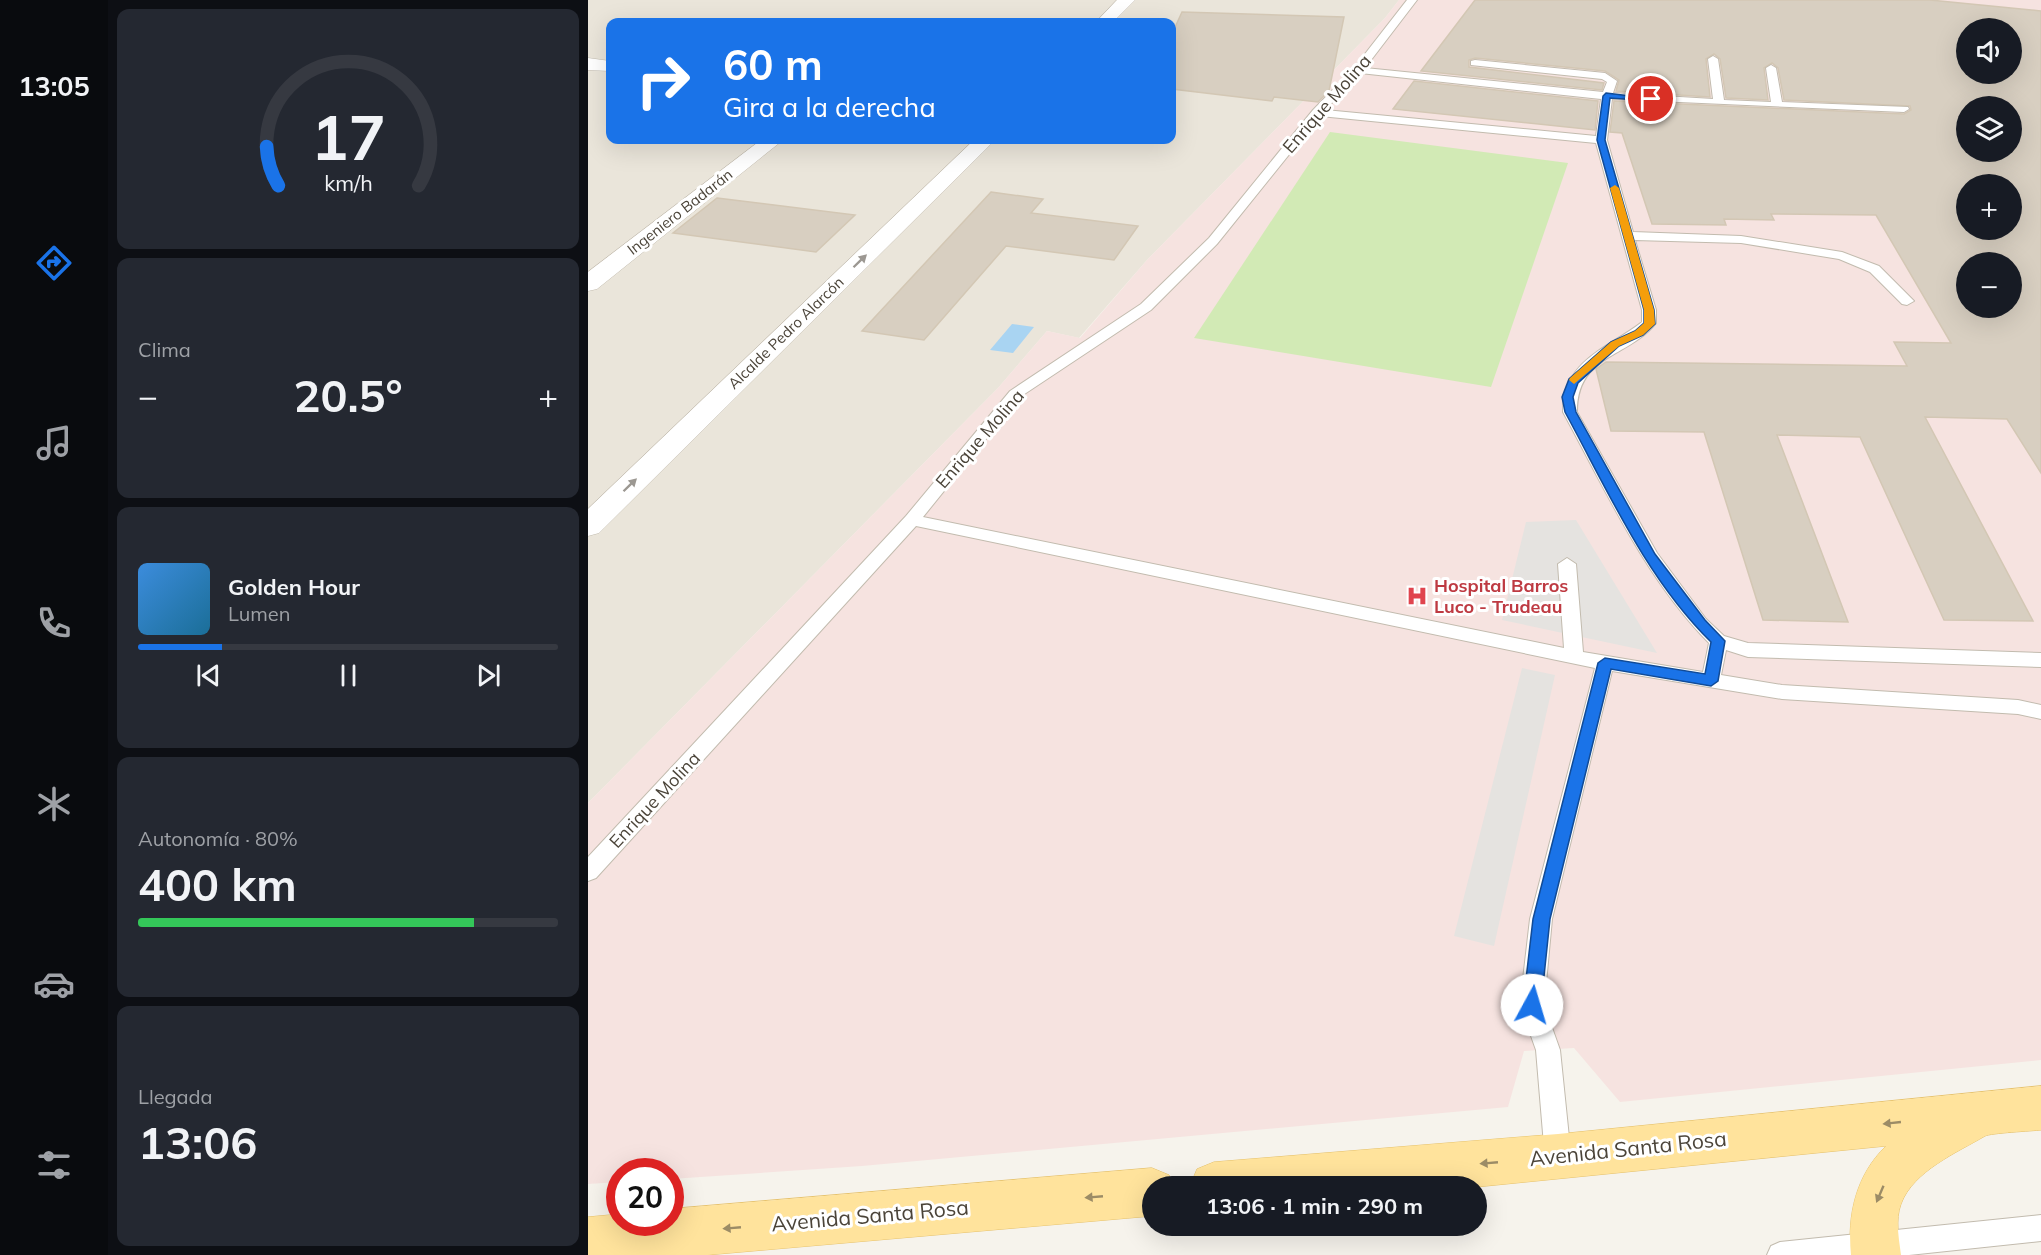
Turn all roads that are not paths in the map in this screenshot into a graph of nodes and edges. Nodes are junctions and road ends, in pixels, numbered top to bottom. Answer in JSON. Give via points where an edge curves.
{"nodes":[{"id":1,"x":1127,"y":0,"type":"edge"},
{"id":2,"x":1412,"y":0,"type":"edge"},
{"id":3,"x":1108,"y":18,"type":"edge"},
{"id":4,"x":1713,"y":59,"type":"dead end"},
{"id":5,"x":1475,"y":63,"type":"dead end"},
{"id":6,"x":588,"y":64,"type":"edge"},
{"id":7,"x":606,"y":66,"type":"edge"},
{"id":8,"x":1771,"y":68,"type":"dead end"},
{"id":9,"x":1358,"y":70,"type":"junction"},
{"id":10,"x":1606,"y":96,"type":"junction"},
{"id":11,"x":1719,"y":103,"type":"junction"},
{"id":12,"x":1777,"y":105,"type":"junction"},
{"id":13,"x":1904,"y":110,"type":"dead end"},
{"id":14,"x":1317,"y":112,"type":"junction"},
{"id":15,"x":1601,"y":140,"type":"junction"},
{"id":16,"x":768,"y":144,"type":"edge"},
{"id":17,"x":981,"y":144,"type":"edge"},
{"id":18,"x":1629,"y":236,"type":"junction"},
{"id":19,"x":588,"y":284,"type":"edge"},
{"id":20,"x":1907,"y":301,"type":"dead end"},
{"id":21,"x":912,"y":520,"type":"junction"},
{"id":22,"x":588,"y":526,"type":"edge"},
{"id":23,"x":1567,"y":564,"type":"dead end"},
{"id":24,"x":1718,"y":641,"type":"junction"},
{"id":25,"x":1574,"y":656,"type":"junction"},
{"id":26,"x":2041,"y":660,"type":"edge"},
{"id":27,"x":1605,"y":663,"type":"junction"},
{"id":28,"x":1711,"y":681,"type":"junction"},
{"id":29,"x":2041,"y":712,"type":"edge"},
{"id":30,"x":588,"y":872,"type":"edge"},
{"id":31,"x":2041,"y":1108,"type":"edge"},
{"id":32,"x":1992,"y":1113,"type":"junction"},
{"id":33,"x":1558,"y":1156,"type":"junction"},
{"id":34,"x":1329,"y":1176,"type":"edge"},
{"id":35,"x":1142,"y":1193,"type":"edge"},
{"id":36,"x":2041,"y":1228,"type":"edge"},
{"id":37,"x":588,"y":1241,"type":"edge"},
{"id":38,"x":1875,"y":1250,"type":"edge"},
{"id":39,"x":1780,"y":1255,"type":"edge"}],
"edges":[{"from":1,"to":3,"type":"street"},
{"from":2,"to":9,"type":"lane","name":"Enrique Molina"},
{"from":4,"to":11,"type":"lane"},
{"from":5,"to":10,"type":"lane","via":[[1605,76],[1612,81]]},
{"from":6,"to":7,"type":"street"},
{"from":8,"to":12,"type":"lane"},
{"from":9,"to":10,"type":"lane"},
{"from":9,"to":14,"type":"lane","name":"Enrique Molina"},
{"from":10,"to":11,"type":"lane"},
{"from":10,"to":15,"type":"lane"},
{"from":11,"to":12,"type":"lane"},
{"from":12,"to":13,"type":"lane"},
{"from":14,"to":15,"type":"lane","via":[[1466,126],[1510,135]]},
{"from":14,"to":21,"type":"lane","name":"Enrique Molina","via":[[1213,241],[1146,307],[1015,394]]},
{"from":15,"to":18,"type":"lane"},
{"from":16,"to":19,"type":"street","name":"Ingeniero Badarán"},
{"from":22,"to":17,"type":"street","name":"Alcalde Pedro Alarcón","one_way":true},
{"from":18,"to":20,"type":"lane","via":[[1706,235],[1821,251],[1863,262],[1894,284]]},
{"from":18,"to":24,"type":"lane","via":[[1650,324],[1615,344],[1573,382],[1568,397],[1570,412],[1650,556]]},
{"from":21,"to":25,"type":"lane"},
{"from":21,"to":30,"type":"lane","name":"Enrique Molina"},
{"from":23,"to":25,"type":"lane"},
{"from":24,"to":26,"type":"lane","via":[[1748,650]]},
{"from":24,"to":28,"type":"lane"},
{"from":25,"to":27,"type":"lane"},
{"from":27,"to":28,"type":"lane"},
{"from":27,"to":33,"type":"lane","via":[[1541,919],[1532,1005],[1548,1050]]},
{"from":28,"to":29,"type":"lane","via":[[1782,692],[2018,707]]},
{"from":31,"to":32,"type":"main road","name":"Avenida Santa Rosa"},
{"from":32,"to":33,"type":"main road","name":"Avenida Santa Rosa","one_way":true},
{"from":32,"to":38,"type":"main road","one_way":true,"via":[[1923,1146],[1892,1172],[1872,1216]]},
{"from":33,"to":34,"type":"main road","name":"Avenida Santa Rosa","one_way":true},
{"from":35,"to":37,"type":"main road","name":"Avenida Santa Rosa","one_way":true},
{"from":36,"to":38,"type":"lane"},
{"from":38,"to":39,"type":"lane"}]}
